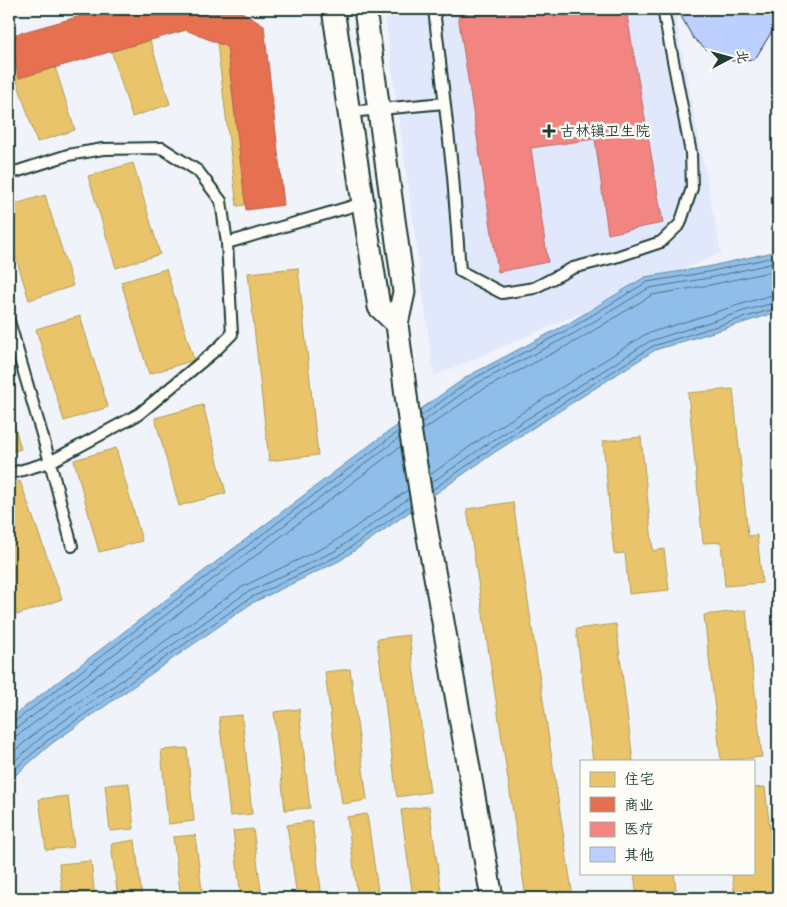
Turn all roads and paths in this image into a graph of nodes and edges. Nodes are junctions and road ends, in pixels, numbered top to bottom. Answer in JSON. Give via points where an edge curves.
{"nodes":[{"id":1,"x":333,"y":9,"type":"edge"},
{"id":2,"x":365,"y":9,"type":"edge"},
{"id":3,"x":434,"y":9,"type":"edge"},
{"id":4,"x":663,"y":9,"type":"edge"},
{"id":5,"x":444,"y":103,"type":"junction"},
{"id":6,"x":379,"y":108,"type":"junction"},
{"id":7,"x":349,"y":112,"type":"junction"},
{"id":8,"x":9,"y":174,"type":"edge"},
{"id":9,"x":363,"y":203,"type":"junction"},
{"id":10,"x":227,"y":243,"type":"junction"},
{"id":11,"x":9,"y":320,"type":"edge"},
{"id":12,"x":396,"y":324,"type":"junction"},
{"id":13,"x":50,"y":462,"type":"junction"},
{"id":14,"x":9,"y":474,"type":"edge"},
{"id":15,"x":72,"y":546,"type":"dead end"},
{"id":16,"x":492,"y":898,"type":"edge"}],
"edges":[{"from":1,"to":7,"type":"street"},
{"from":2,"to":6,"type":"street"},
{"from":3,"to":5,"type":"lane"},
{"from":4,"to":5,"type":"lane","via":[[691,153],[692,188],[680,224],[661,242],[573,268],[534,288],[510,292],[502,293],[460,271]]},
{"from":5,"to":6,"type":"lane"},
{"from":6,"to":7,"type":"lane"},
{"from":6,"to":12,"type":"street","via":[[404,292]]},
{"from":7,"to":9,"type":"street"},
{"from":8,"to":10,"type":"lane","via":[[68,155],[104,149],[162,148],[198,171],[220,201]]},
{"from":9,"to":10,"type":"lane"},
{"from":9,"to":12,"type":"street","via":[[379,307]]},
{"from":10,"to":13,"type":"lane","via":[[232,334],[139,414]]},
{"from":11,"to":13,"type":"lane"},
{"from":12,"to":16,"type":"street","via":[[425,520]]},
{"from":13,"to":14,"type":"lane"},
{"from":13,"to":15,"type":"lane"}]}
